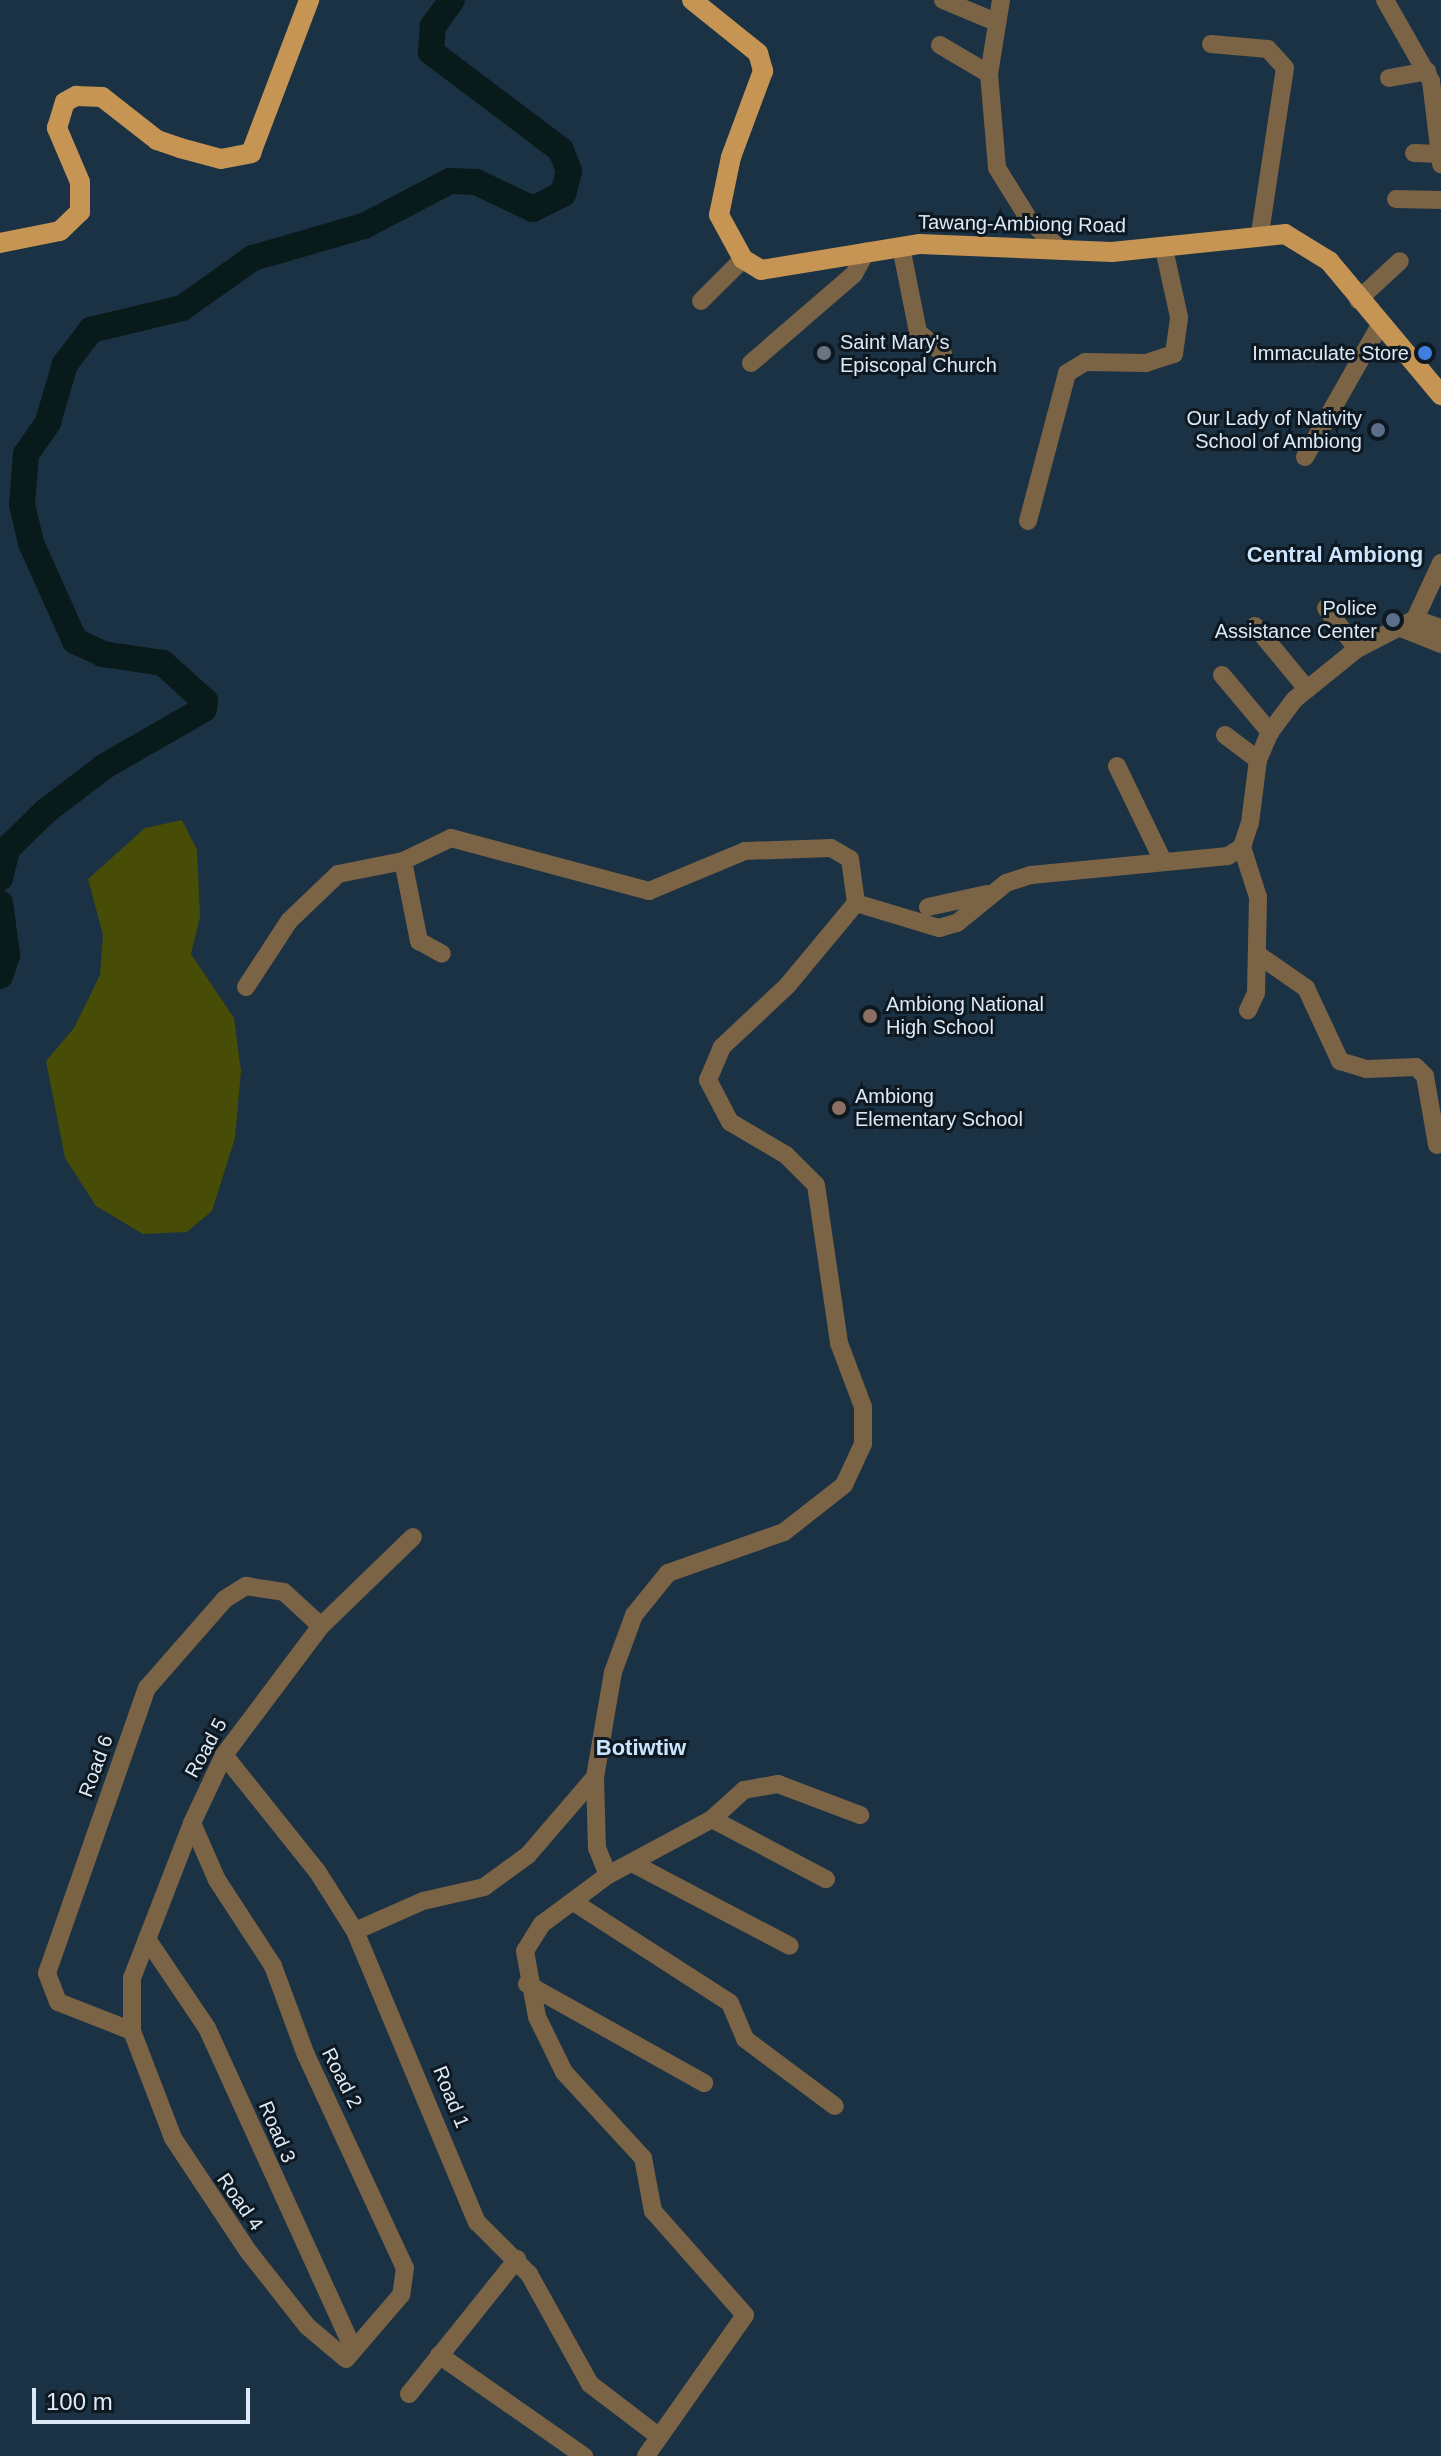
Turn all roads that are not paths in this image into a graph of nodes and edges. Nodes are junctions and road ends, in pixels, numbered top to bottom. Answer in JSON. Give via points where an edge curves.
{"nodes":[{"id":1,"x":309,"y":0,"type":"edge"},
{"id":2,"x":692,"y":0,"type":"edge"},
{"id":3,"x":943,"y":0,"type":"edge"},
{"id":4,"x":1001,"y":0,"type":"edge"},
{"id":5,"x":1385,"y":0,"type":"edge"},
{"id":6,"x":996,"y":22,"type":"junction"},
{"id":7,"x":1211,"y":44,"type":"dead end"},
{"id":8,"x":940,"y":45,"type":"dead end"},
{"id":9,"x":1433,"y":72,"type":"edge"},
{"id":10,"x":989,"y":74,"type":"junction"},
{"id":11,"x":1389,"y":78,"type":"dead end"},
{"id":12,"x":1414,"y":153,"type":"dead end"},
{"id":13,"x":1440,"y":159,"type":"edge"},
{"id":14,"x":1396,"y":199,"type":"dead end"},
{"id":15,"x":1441,"y":200,"type":"edge"},
{"id":16,"x":1260,"y":234,"type":"junction"},
{"id":17,"x":0,"y":243,"type":"edge"},
{"id":18,"x":901,"y":247,"type":"junction"},
{"id":19,"x":1164,"y":249,"type":"junction"},
{"id":20,"x":867,"y":251,"type":"junction"},
{"id":21,"x":1062,"y":251,"type":"junction"},
{"id":22,"x":743,"y":259,"type":"junction"},
{"id":23,"x":1400,"y":261,"type":"dead end"},
{"id":24,"x":1358,"y":300,"type":"junction"},
{"id":25,"x":701,"y":301,"type":"dead end"},
{"id":26,"x":1379,"y":327,"type":"junction"},
{"id":27,"x":943,"y":354,"type":"dead end"},
{"id":28,"x":751,"y":363,"type":"dead end"},
{"id":29,"x":1441,"y":395,"type":"edge"},
{"id":30,"x":1305,"y":457,"type":"dead end"},
{"id":31,"x":1028,"y":521,"type":"dead end"},
{"id":32,"x":1441,"y":563,"type":"edge"},
{"id":33,"x":1326,"y":608,"type":"dead end"},
{"id":34,"x":1406,"y":623,"type":"junction"},
{"id":35,"x":1255,"y":626,"type":"dead end"},
{"id":36,"x":1441,"y":628,"type":"edge"},
{"id":37,"x":1441,"y":644,"type":"edge"},
{"id":38,"x":1357,"y":649,"type":"junction"},
{"id":39,"x":1222,"y":675,"type":"dead end"},
{"id":40,"x":1307,"y":689,"type":"junction"},
{"id":41,"x":1270,"y":732,"type":"junction"},
{"id":42,"x":1225,"y":735,"type":"dead end"},
{"id":43,"x":1258,"y":760,"type":"junction"},
{"id":44,"x":1117,"y":766,"type":"dead end"},
{"id":45,"x":1242,"y":847,"type":"junction"},
{"id":46,"x":403,"y":861,"type":"junction"},
{"id":47,"x":1163,"y":861,"type":"junction"},
{"id":48,"x":990,"y":893,"type":"junction"},
{"id":49,"x":856,"y":903,"type":"junction"},
{"id":50,"x":928,"y":907,"type":"dead end"},
{"id":51,"x":442,"y":954,"type":"dead end"},
{"id":52,"x":1257,"y":954,"type":"junction"},
{"id":53,"x":246,"y":987,"type":"dead end"},
{"id":54,"x":1248,"y":1010,"type":"dead end"},
{"id":55,"x":1437,"y":1145,"type":"dead end"},
{"id":56,"x":413,"y":1537,"type":"dead end"},
{"id":57,"x":321,"y":1626,"type":"junction"},
{"id":58,"x":224,"y":1755,"type":"junction"},
{"id":59,"x":595,"y":1777,"type":"junction"},
{"id":60,"x":860,"y":1815,"type":"dead end"},
{"id":61,"x":712,"y":1819,"type":"junction"},
{"id":62,"x":192,"y":1823,"type":"junction"},
{"id":63,"x":632,"y":1863,"type":"junction"},
{"id":64,"x":608,"y":1875,"type":"junction"},
{"id":65,"x":826,"y":1879,"type":"dead end"},
{"id":66,"x":575,"y":1903,"type":"junction"},
{"id":67,"x":355,"y":1931,"type":"junction"},
{"id":68,"x":147,"y":1939,"type":"junction"},
{"id":69,"x":790,"y":1946,"type":"dead end"},
{"id":70,"x":527,"y":1984,"type":"junction"},
{"id":71,"x":132,"y":2031,"type":"junction"},
{"id":72,"x":704,"y":2083,"type":"dead end"},
{"id":73,"x":835,"y":2106,"type":"dead end"},
{"id":74,"x":517,"y":2259,"type":"junction"},
{"id":75,"x":353,"y":2349,"type":"junction"},
{"id":76,"x":439,"y":2355,"type":"junction"},
{"id":77,"x":409,"y":2394,"type":"dead end"},
{"id":78,"x":657,"y":2435,"type":"junction"},
{"id":79,"x":584,"y":2456,"type":"edge"},
{"id":80,"x":646,"y":2456,"type":"edge"}],
"edges":[{"from":1,"to":17,"type":"main road","via":[[251,153],[221,159],[180,148],[157,140],[102,97],[76,96],[65,102],[57,128],[80,182],[80,212],[60,231]]},
{"from":2,"to":22,"type":"main road","via":[[758,53],[763,71],[720,197],[725,235]]},
{"from":3,"to":6,"type":"street"},
{"from":4,"to":6,"type":"street"},
{"from":5,"to":9,"type":"street"},
{"from":6,"to":10,"type":"street"},
{"from":7,"to":16,"type":"street","via":[[1268,49],[1285,68]]},
{"from":8,"to":10,"type":"street"},
{"from":9,"to":11,"type":"street"},
{"from":9,"to":13,"type":"street"},
{"from":10,"to":21,"type":"street","via":[[997,168],[1030,221]]},
{"from":12,"to":13,"type":"street"},
{"from":14,"to":15,"type":"street"},
{"from":16,"to":19,"type":"main road","name":"Tawang-Ambiong Road"},
{"from":16,"to":24,"type":"main road","name":"Tawang-Ambiong Road","via":[[1313,245]]},
{"from":18,"to":20,"type":"main road","name":"Tawang-Ambiong Road"},
{"from":18,"to":21,"type":"main road","name":"Tawang-Ambiong Road"},
{"from":18,"to":27,"type":"street","via":[[918,332]]},
{"from":19,"to":21,"type":"main road","name":"Tawang-Ambiong Road"},
{"from":19,"to":31,"type":"street","via":[[1179,317],[1174,354],[1146,363],[1085,362],[1067,373]]},
{"from":20,"to":22,"type":"main road","name":"Tawang-Ambiong Road","via":[[776,270]]},
{"from":20,"to":28,"type":"street","via":[[854,274]]},
{"from":22,"to":25,"type":"street"},
{"from":23,"to":24,"type":"street"},
{"from":24,"to":26,"type":"main road","name":"Tawang-Ambiong Road"},
{"from":26,"to":29,"type":"main road","name":"Tawang-Ambiong Road"},
{"from":26,"to":30,"type":"street"},
{"from":32,"to":34,"type":"street"},
{"from":33,"to":38,"type":"street"},
{"from":34,"to":36,"type":"street"},
{"from":34,"to":37,"type":"street"},
{"from":34,"to":38,"type":"street"},
{"from":35,"to":40,"type":"street"},
{"from":38,"to":40,"type":"street"},
{"from":39,"to":41,"type":"street"},
{"from":40,"to":41,"type":"street"},
{"from":41,"to":43,"type":"street"},
{"from":42,"to":43,"type":"street"},
{"from":43,"to":45,"type":"street"},
{"from":44,"to":47,"type":"street"},
{"from":45,"to":47,"type":"street","via":[[1228,856]]},
{"from":45,"to":52,"type":"street","via":[[1257,883]]},
{"from":46,"to":49,"type":"street","via":[[451,838],[649,891],[745,851],[831,848],[850,859]]},
{"from":46,"to":51,"type":"street","via":[[419,941]]},
{"from":46,"to":53,"type":"street","via":[[338,874],[289,921]]},
{"from":47,"to":48,"type":"street","via":[[1031,875]]},
{"from":48,"to":49,"type":"street","via":[[957,923],[939,928]]},
{"from":48,"to":50,"type":"street"},
{"from":49,"to":59,"type":"street","via":[[788,985],[722,1047],[708,1080],[730,1122],[786,1155],[816,1185],[839,1343],[863,1407],[863,1444],[844,1485],[784,1532],[668,1573],[649,1589],[613,1672]]},
{"from":52,"to":54,"type":"street"},
{"from":52,"to":55,"type":"street","via":[[1306,988],[1340,1061],[1366,1069],[1416,1067],[1425,1076]]},
{"from":56,"to":57,"type":"street","name":"Road 5"},
{"from":57,"to":58,"type":"street","name":"Road 5"},
{"from":57,"to":71,"type":"street","name":"Road 6","via":[[284,1592],[246,1586],[225,1599],[147,1688],[47,1973],[58,2002]]},
{"from":58,"to":62,"type":"street","name":"Road 5"},
{"from":58,"to":67,"type":"street","name":"Road 1"},
{"from":59,"to":64,"type":"street","via":[[597,1848]]},
{"from":59,"to":67,"type":"street","via":[[528,1855],[484,1887],[423,1901]]},
{"from":60,"to":61,"type":"street","via":[[763,1783],[744,1790]]},
{"from":61,"to":63,"type":"street"},
{"from":61,"to":65,"type":"street"},
{"from":62,"to":68,"type":"street","name":"Road 5"},
{"from":62,"to":75,"type":"street","name":"Road 2","via":[[217,1880],[273,1966],[306,2055],[405,2268],[401,2295]]},
{"from":63,"to":64,"type":"street"},
{"from":63,"to":69,"type":"street"},
{"from":64,"to":66,"type":"street"},
{"from":66,"to":70,"type":"street","via":[[531,1938]]},
{"from":66,"to":73,"type":"street","via":[[730,2003],[745,2039]]},
{"from":67,"to":74,"type":"street","name":"Road 1","via":[[477,2222]]},
{"from":68,"to":71,"type":"street","name":"Road 5","via":[[132,1978]]},
{"from":68,"to":75,"type":"street","name":"Road 3","via":[[207,2028]]},
{"from":70,"to":72,"type":"street"},
{"from":70,"to":78,"type":"street","via":[[564,2072],[643,2158],[660,2222],[745,2315]]},
{"from":71,"to":75,"type":"street","name":"Road 4","via":[[173,2138],[203,2188],[307,2326],[338,2359]]},
{"from":74,"to":76,"type":"street"},
{"from":74,"to":78,"type":"street","name":"Road 1","via":[[573,2363]]},
{"from":76,"to":77,"type":"street"},
{"from":76,"to":79,"type":"street"},
{"from":78,"to":80,"type":"street"}]}
